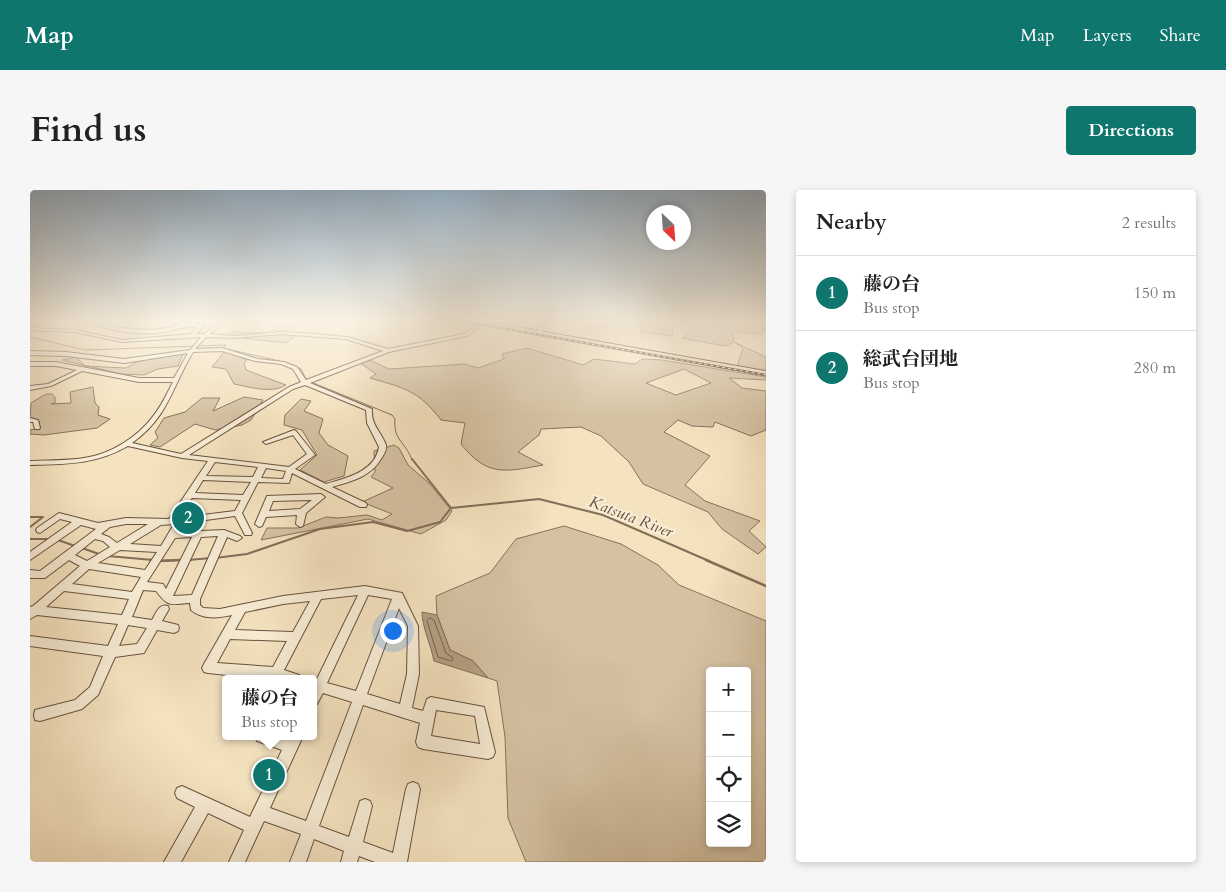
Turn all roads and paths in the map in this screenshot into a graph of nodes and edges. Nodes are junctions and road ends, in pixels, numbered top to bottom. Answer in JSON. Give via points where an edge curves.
{"nodes":[{"id":1,"x":182,"y":352,"type":"edge"},
{"id":2,"x":190,"y":352,"type":"edge"},
{"id":3,"x":233,"y":352,"type":"edge"},
{"id":4,"x":384,"y":352,"type":"edge"},
{"id":5,"x":652,"y":352,"type":"edge"},
{"id":6,"x":30,"y":353,"type":"edge"},
{"id":7,"x":30,"y":364,"type":"edge"},
{"id":8,"x":80,"y":370,"type":"junction"},
{"id":9,"x":766,"y":373,"type":"edge"},
{"id":10,"x":174,"y":380,"type":"junction"},
{"id":11,"x":304,"y":382,"type":"junction"},
{"id":12,"x":30,"y":388,"type":"edge"},
{"id":13,"x":30,"y":420,"type":"edge"},
{"id":14,"x":34,"y":427,"type":"edge"},
{"id":15,"x":266,"y":442,"type":"dead end"},
{"id":16,"x":126,"y":444,"type":"junction"},
{"id":17,"x":182,"y":456,"type":"junction"},
{"id":18,"x":213,"y":460,"type":"junction"},
{"id":19,"x":30,"y":463,"type":"edge"},
{"id":20,"x":263,"y":466,"type":"junction"},
{"id":21,"x":290,"y":469,"type":"junction"},
{"id":22,"x":202,"y":478,"type":"junction"},
{"id":23,"x":255,"y":480,"type":"junction"},
{"id":24,"x":329,"y":488,"type":"junction"},
{"id":25,"x":191,"y":495,"type":"junction"},
{"id":26,"x":320,"y":497,"type":"junction"},
{"id":27,"x":245,"y":498,"type":"junction"},
{"id":28,"x":363,"y":504,"type":"dead end"},
{"id":29,"x":302,"y":512,"type":"junction"},
{"id":30,"x":238,"y":513,"type":"junction"},
{"id":31,"x":263,"y":514,"type":"junction"},
{"id":32,"x":176,"y":521,"type":"junction"},
{"id":33,"x":79,"y":522,"type":"junction"},
{"id":34,"x":159,"y":522,"type":"junction"},
{"id":35,"x":107,"y":524,"type":"junction"},
{"id":36,"x":259,"y":524,"type":"dead end"},
{"id":37,"x":300,"y":524,"type":"dead end"},
{"id":38,"x":40,"y":530,"type":"dead end"},
{"id":39,"x":224,"y":533,"type":"junction"},
{"id":40,"x":248,"y":533,"type":"dead end"},
{"id":41,"x":94,"y":534,"type":"junction"},
{"id":42,"x":198,"y":534,"type":"junction"},
{"id":43,"x":171,"y":535,"type":"junction"},
{"id":44,"x":238,"y":538,"type":"dead end"},
{"id":45,"x":118,"y":546,"type":"junction"},
{"id":46,"x":162,"y":549,"type":"junction"},
{"id":47,"x":68,"y":555,"type":"junction"},
{"id":48,"x":30,"y":557,"type":"edge"},
{"id":49,"x":87,"y":565,"type":"junction"},
{"id":50,"x":30,"y":574,"type":"edge"},
{"id":51,"x":147,"y":574,"type":"junction"},
{"id":52,"x":62,"y":587,"type":"junction"},
{"id":53,"x":365,"y":590,"type":"junction"},
{"id":54,"x":137,"y":591,"type":"junction"},
{"id":55,"x":318,"y":596,"type":"junction"},
{"id":56,"x":398,"y":596,"type":"junction"},
{"id":57,"x":167,"y":597,"type":"junction"},
{"id":58,"x":195,"y":599,"type":"junction"},
{"id":59,"x":164,"y":609,"type":"dead end"},
{"id":60,"x":241,"y":609,"type":"junction"},
{"id":61,"x":32,"y":612,"type":"edge"},
{"id":62,"x":125,"y":620,"type":"junction"},
{"id":63,"x":155,"y":624,"type":"junction"},
{"id":64,"x":174,"y":628,"type":"dead end"},
{"id":65,"x":227,"y":634,"type":"junction"},
{"id":66,"x":295,"y":637,"type":"junction"},
{"id":67,"x":30,"y":641,"type":"edge"},
{"id":68,"x":111,"y":652,"type":"junction"},
{"id":69,"x":267,"y":675,"type":"edge"},
{"id":70,"x":276,"y":675,"type":"edge"},
{"id":71,"x":317,"y":683,"type":"edge"},
{"id":72,"x":317,"y":685,"type":"edge"},
{"id":73,"x":358,"y":699,"type":"junction"},
{"id":74,"x":405,"y":713,"type":"junction"},
{"id":75,"x":40,"y":715,"type":"dead end"},
{"id":76,"x":428,"y":719,"type":"junction"},
{"id":77,"x":293,"y":742,"type":"edge"},
{"id":78,"x":413,"y":789,"type":"dead end"},
{"id":79,"x":182,"y":793,"type":"dead end"},
{"id":80,"x":205,"y":804,"type":"junction"},
{"id":81,"x":365,"y":806,"type":"dead end"},
{"id":82,"x":260,"y":812,"type":"junction"},
{"id":83,"x":254,"y":827,"type":"junction"},
{"id":84,"x":310,"y":831,"type":"junction"},
{"id":85,"x":351,"y":855,"type":"edge"},
{"id":86,"x":172,"y":862,"type":"edge"},
{"id":87,"x":237,"y":862,"type":"edge"},
{"id":88,"x":298,"y":862,"type":"edge"},
{"id":89,"x":398,"y":862,"type":"edge"}],
"edges":[{"from":1,"to":6,"type":"street","via":[[124,361]]},
{"from":2,"to":10,"type":"street"},
{"from":3,"to":11,"type":"street","via":[[295,368]]},
{"from":4,"to":11,"type":"street"},
{"from":5,"to":9,"type":"main road"},
{"from":7,"to":8,"type":"street"},
{"from":8,"to":10,"type":"street","via":[[139,380]]},
{"from":8,"to":12,"type":"street","via":[[49,384]]},
{"from":10,"to":16,"type":"street","via":[[160,411]]},
{"from":11,"to":17,"type":"street","via":[[277,395]]},
{"from":11,"to":24,"type":"street","via":[[369,409],[370,424],[383,449],[373,469]]},
{"from":13,"to":14,"type":"street","via":[[36,421]]},
{"from":15,"to":21,"type":"street","via":[[272,435],[294,432],[311,455]]},
{"from":16,"to":17,"type":"street"},
{"from":16,"to":19,"type":"street","via":[[106,455],[87,460]]},
{"from":17,"to":18,"type":"street"},
{"from":18,"to":20,"type":"street"},
{"from":18,"to":22,"type":"street"},
{"from":20,"to":21,"type":"street"},
{"from":20,"to":23,"type":"street"},
{"from":21,"to":23,"type":"street","via":[[286,481]]},
{"from":21,"to":24,"type":"street"},
{"from":22,"to":23,"type":"street"},
{"from":22,"to":25,"type":"street"},
{"from":23,"to":27,"type":"street"},
{"from":24,"to":26,"type":"street"},
{"from":24,"to":28,"type":"street"},
{"from":25,"to":27,"type":"street"},
{"from":25,"to":32,"type":"street"},
{"from":26,"to":29,"type":"street"},
{"from":26,"to":31,"type":"street","via":[[270,498]]},
{"from":27,"to":30,"type":"street"},
{"from":29,"to":31,"type":"street"},
{"from":29,"to":37,"type":"street"},
{"from":30,"to":32,"type":"street"},
{"from":30,"to":40,"type":"street"},
{"from":31,"to":36,"type":"street"},
{"from":32,"to":34,"type":"street"},
{"from":32,"to":43,"type":"street"},
{"from":33,"to":35,"type":"street","via":[[98,526]]},
{"from":33,"to":38,"type":"street","via":[[59,516]]},
{"from":33,"to":48,"type":"street"},
{"from":34,"to":35,"type":"street"},
{"from":34,"to":45,"type":"street"},
{"from":35,"to":41,"type":"street"},
{"from":39,"to":42,"type":"street"},
{"from":39,"to":44,"type":"street"},
{"from":39,"to":58,"type":"street"},
{"from":41,"to":45,"type":"street"},
{"from":41,"to":47,"type":"street"},
{"from":42,"to":43,"type":"street"},
{"from":42,"to":57,"type":"street"},
{"from":43,"to":46,"type":"street"},
{"from":45,"to":46,"type":"street"},
{"from":45,"to":49,"type":"street"},
{"from":46,"to":51,"type":"street"},
{"from":47,"to":49,"type":"street"},
{"from":47,"to":50,"type":"street","via":[[42,575]]},
{"from":49,"to":51,"type":"street"},
{"from":49,"to":52,"type":"street"},
{"from":51,"to":54,"type":"street"},
{"from":52,"to":54,"type":"street"},
{"from":52,"to":61,"type":"street"},
{"from":53,"to":55,"type":"street"},
{"from":53,"to":56,"type":"street"},
{"from":53,"to":71,"type":"street"},
{"from":54,"to":57,"type":"street","via":[[159,587]]},
{"from":54,"to":62,"type":"street"},
{"from":55,"to":60,"type":"street"},
{"from":55,"to":66,"type":"street"},
{"from":56,"to":73,"type":"street"},
{"from":56,"to":74,"type":"street","via":[[413,626],[413,674]]},
{"from":57,"to":58,"type":"street","via":[[169,600]]},
{"from":58,"to":60,"type":"street","via":[[194,607],[201,612]]},
{"from":59,"to":63,"type":"street"},
{"from":60,"to":65,"type":"street"},
{"from":61,"to":62,"type":"street"},
{"from":62,"to":63,"type":"street"},
{"from":62,"to":68,"type":"street"},
{"from":63,"to":64,"type":"street"},
{"from":63,"to":68,"type":"street","via":[[140,649]]},
{"from":65,"to":66,"type":"street"},
{"from":65,"to":69,"type":"street","via":[[208,668]]},
{"from":66,"to":70,"type":"street"},
{"from":67,"to":68,"type":"street"},
{"from":68,"to":75,"type":"street","via":[[94,691],[78,705]]},
{"from":72,"to":73,"type":"street"},
{"from":73,"to":74,"type":"street"},
{"from":73,"to":84,"type":"street"},
{"from":74,"to":76,"type":"street"},
{"from":76,"to":76,"type":"street","via":[[423,742],[488,752],[480,711],[431,703]]},
{"from":77,"to":82,"type":"street"},
{"from":78,"to":89,"type":"street"},
{"from":79,"to":80,"type":"street"},
{"from":80,"to":83,"type":"street"},
{"from":80,"to":86,"type":"street"},
{"from":81,"to":85,"type":"street"},
{"from":82,"to":83,"type":"street"},
{"from":82,"to":84,"type":"street"},
{"from":83,"to":87,"type":"street"},
{"from":84,"to":85,"type":"street"},
{"from":84,"to":88,"type":"street"},
{"from":85,"to":89,"type":"street"}]}
